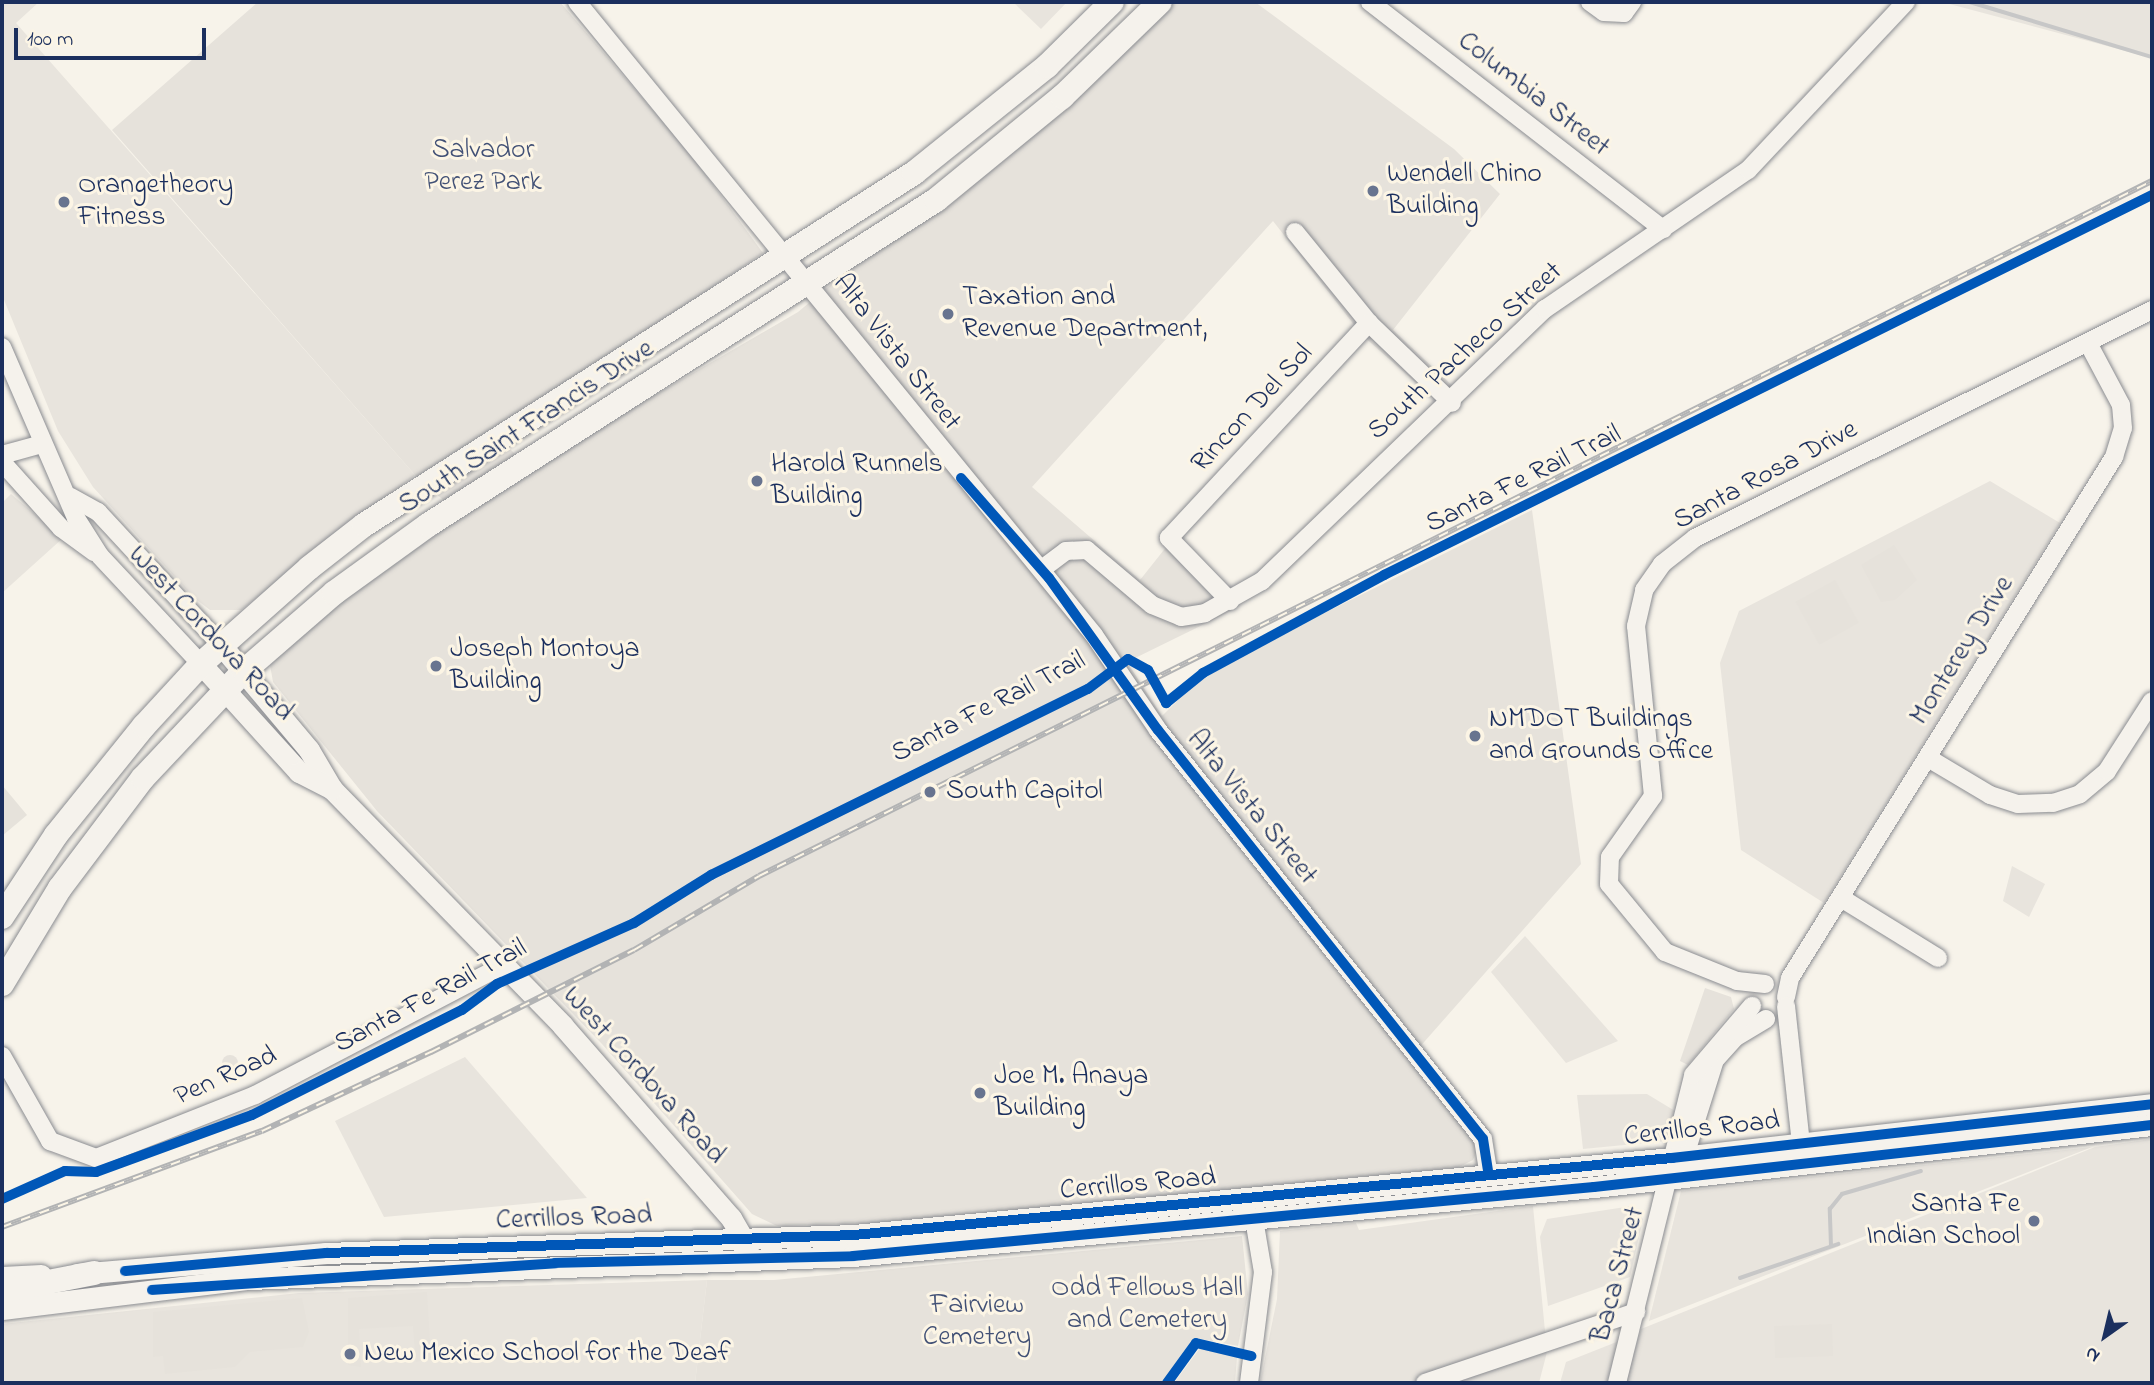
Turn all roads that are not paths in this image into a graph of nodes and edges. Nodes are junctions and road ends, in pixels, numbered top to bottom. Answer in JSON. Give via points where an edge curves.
{"nodes":[{"id":1,"x":577,"y":2,"type":"edge"},
{"id":2,"x":1112,"y":2,"type":"edge"},
{"id":3,"x":1160,"y":2,"type":"edge"},
{"id":4,"x":1370,"y":2,"type":"edge"},
{"id":5,"x":1590,"y":2,"type":"edge"},
{"id":6,"x":1632,"y":2,"type":"edge"},
{"id":7,"x":1906,"y":2,"type":"edge"},
{"id":8,"x":1663,"y":229,"type":"junction"},
{"id":9,"x":1295,"y":232,"type":"dead end"},
{"id":10,"x":788,"y":258,"type":"junction"},
{"id":11,"x":809,"y":284,"type":"junction"},
{"id":12,"x":2152,"y":310,"type":"edge"},
{"id":13,"x":1369,"y":323,"type":"junction"},
{"id":14,"x":2088,"y":343,"type":"junction"},
{"id":15,"x":2,"y":347,"type":"edge"},
{"id":16,"x":1452,"y":403,"type":"junction"},
{"id":17,"x":42,"y":444,"type":"junction"},
{"id":18,"x":2,"y":455,"type":"edge"},
{"id":19,"x":2,"y":462,"type":"edge"},
{"id":20,"x":71,"y":497,"type":"junction"},
{"id":21,"x":100,"y":556,"type":"junction"},
{"id":22,"x":1042,"y":569,"type":"junction"},
{"id":23,"x":1230,"y":601,"type":"junction"},
{"id":24,"x":221,"y":645,"type":"junction"},
{"id":25,"x":201,"y":664,"type":"junction"},
{"id":26,"x":244,"y":671,"type":"junction"},
{"id":27,"x":226,"y":689,"type":"junction"},
{"id":28,"x":2152,"y":701,"type":"edge"},
{"id":29,"x":1928,"y":758,"type":"junction"},
{"id":30,"x":332,"y":789,"type":"junction"},
{"id":31,"x":1841,"y":898,"type":"junction"},
{"id":32,"x":2,"y":917,"type":"edge"},
{"id":33,"x":1938,"y":958,"type":"dead end"},
{"id":34,"x":504,"y":965,"type":"junction"},
{"id":35,"x":1737,"y":981,"type":"junction"},
{"id":36,"x":2,"y":984,"type":"edge"},
{"id":37,"x":1780,"y":990,"type":"junction"},
{"id":38,"x":1752,"y":1002,"type":"junction"},
{"id":39,"x":1769,"y":1019,"type":"junction"},
{"id":40,"x":1791,"y":1029,"type":"junction"},
{"id":41,"x":2,"y":1056,"type":"edge"},
{"id":42,"x":2152,"y":1104,"type":"edge"},
{"id":43,"x":2152,"y":1125,"type":"edge"},
{"id":44,"x":1801,"y":1144,"type":"junction"},
{"id":45,"x":1677,"y":1164,"type":"junction"},
{"id":46,"x":1489,"y":1175,"type":"junction"},
{"id":47,"x":1234,"y":1199,"type":"junction"},
{"id":48,"x":1254,"y":1219,"type":"junction"},
{"id":49,"x":743,"y":1237,"type":"junction"},
{"id":50,"x":509,"y":1255,"type":"junction"},
{"id":51,"x":752,"y":1260,"type":"junction"},
{"id":52,"x":94,"y":1273,"type":"junction"},
{"id":53,"x":2,"y":1277,"type":"edge"},
{"id":54,"x":2,"y":1291,"type":"edge"},
{"id":55,"x":2,"y":1309,"type":"edge"},
{"id":56,"x":1636,"y":1312,"type":"junction"},
{"id":57,"x":1249,"y":1383,"type":"edge"},
{"id":58,"x":1425,"y":1383,"type":"edge"},
{"id":59,"x":1617,"y":1383,"type":"edge"}],
"edges":[{"from":1,"to":10,"type":"street","name":"Alta Vista Street"},
{"from":2,"to":10,"type":"highway","name":"South Saint Francis Drive","via":[[966,133]]},
{"from":3,"to":11,"type":"highway","name":"South Saint Francis Drive","via":[[983,163]]},
{"from":4,"to":8,"type":"street","name":"Columbia Street"},
{"from":5,"to":6,"type":"street","via":[[1604,12],[1624,13]]},
{"from":7,"to":8,"type":"street","name":"South Pacheco Street","via":[[1748,170]]},
{"from":8,"to":16,"type":"street","name":"South Pacheco Street","via":[[1545,309]]},
{"from":9,"to":13,"type":"street"},
{"from":10,"to":11,"type":"street","name":"Alta Vista Street"},
{"from":10,"to":24,"type":"highway","name":"South Saint Francis Drive","via":[[364,525]]},
{"from":11,"to":22,"type":"street","name":"Alta Vista Street","via":[[947,461]]},
{"from":11,"to":26,"type":"highway","name":"South Saint Francis Drive","via":[[428,525]]},
{"from":12,"to":14,"type":"street","name":"Santa Rosa Drive"},
{"from":13,"to":16,"type":"street"},
{"from":13,"to":23,"type":"street","name":"Rincon Del Sol","via":[[1176,530],[1172,547]]},
{"from":14,"to":29,"type":"street","name":"Monterey Drive","via":[[2121,405],[2123,428],[2114,457]]},
{"from":14,"to":35,"type":"street","name":"Santa Rosa Drive","via":[[1695,538],[1662,564],[1644,590],[1636,626],[1653,796],[1606,869],[1609,884],[1665,951]]},
{"from":15,"to":17,"type":"street","name":"West Cordova Road"},
{"from":16,"to":23,"type":"street","name":"South Pacheco Street","via":[[1342,498],[1262,580]]},
{"from":17,"to":18,"type":"street"},
{"from":17,"to":20,"type":"street","name":"West Cordova Road"},
{"from":19,"to":21,"type":"street","via":[[61,528]]},
{"from":20,"to":21,"type":"street","name":"West Cordova Road"},
{"from":20,"to":24,"type":"street","name":"West Cordova Road","via":[[98,512]]},
{"from":21,"to":25,"type":"street","name":"West Cordova Road"},
{"from":22,"to":23,"type":"street","name":"South Pacheco Street","via":[[1081,548],[1172,615],[1198,616]]},
{"from":22,"to":46,"type":"street","name":"Alta Vista Street","via":[[1158,730],[1483,1139]]},
{"from":24,"to":25,"type":"highway","name":"South Saint Francis Drive"},
{"from":24,"to":26,"type":"main road","name":"West Cordova Road"},
{"from":25,"to":27,"type":"main road","name":"West Cordova Road"},
{"from":25,"to":32,"type":"highway","name":"South Saint Francis Drive","via":[[98,779]]},
{"from":26,"to":27,"type":"highway","name":"South Saint Francis Drive"},
{"from":26,"to":30,"type":"main road","name":"West Cordova Road","via":[[309,750]]},
{"from":27,"to":30,"type":"main road","name":"West Cordova Road","via":[[299,772]]},
{"from":27,"to":36,"type":"highway","name":"South Saint Francis Drive","via":[[114,814]]},
{"from":28,"to":29,"type":"street","via":[[2107,771],[2080,794],[2053,803],[2018,804],[1990,795]]},
{"from":29,"to":31,"type":"street","name":"Monterey Drive"},
{"from":30,"to":34,"type":"main road","name":"West Cordova Road"},
{"from":31,"to":33,"type":"street"},
{"from":31,"to":37,"type":"street","name":"Monterey Drive"},
{"from":34,"to":41,"type":"street","name":"Pen Road","via":[[255,1095],[96,1158],[50,1141]]},
{"from":34,"to":49,"type":"main road","name":"West Cordova Road"},
{"from":35,"to":37,"type":"street"},
{"from":35,"to":38,"type":"street"},
{"from":37,"to":38,"type":"street","name":"Monterey Drive"},
{"from":37,"to":39,"type":"street","name":"Monterey Drive"},
{"from":37,"to":40,"type":"street"},
{"from":38,"to":39,"type":"street"},
{"from":38,"to":45,"type":"street","name":"Monterey Drive","via":[[1693,1075]]},
{"from":39,"to":40,"type":"street"},
{"from":39,"to":45,"type":"street","name":"Monterey Drive","via":[[1736,1037],[1715,1060]]},
{"from":40,"to":44,"type":"street"},
{"from":42,"to":44,"type":"main road","name":"Cerrillos Road"},
{"from":43,"to":45,"type":"main road","name":"Cerrillos Road"},
{"from":44,"to":45,"type":"main road","name":"Cerrillos Road"},
{"from":45,"to":46,"type":"main road","name":"Cerrillos Road"},
{"from":45,"to":48,"type":"main road","name":"Cerrillos Road"},
{"from":45,"to":56,"type":"street","name":"Baca Street"},
{"from":46,"to":47,"type":"main road","name":"Cerrillos Road"},
{"from":47,"to":48,"type":"street"},
{"from":47,"to":49,"type":"main road","name":"Cerrillos Road","via":[[854,1235]]},
{"from":48,"to":51,"type":"main road","name":"Cerrillos Road"},
{"from":48,"to":57,"type":"street","via":[[1263,1272]]},
{"from":49,"to":50,"type":"main road","name":"Cerrillos Road"},
{"from":49,"to":51,"type":"main road","name":"West Cordova Road"},
{"from":50,"to":51,"type":"main road","name":"Cerrillos Road"},
{"from":50,"to":52,"type":"main road","name":"Cerrillos Road","via":[[278,1255]]},
{"from":50,"to":55,"type":"main road","name":"Cerrillos Road","via":[[248,1279]]},
{"from":52,"to":53,"type":"main road","name":"Cerrillos Road"},
{"from":52,"to":54,"type":"highway"},
{"from":56,"to":58,"type":"street"},
{"from":56,"to":59,"type":"street","name":"Baca Street"}]}
